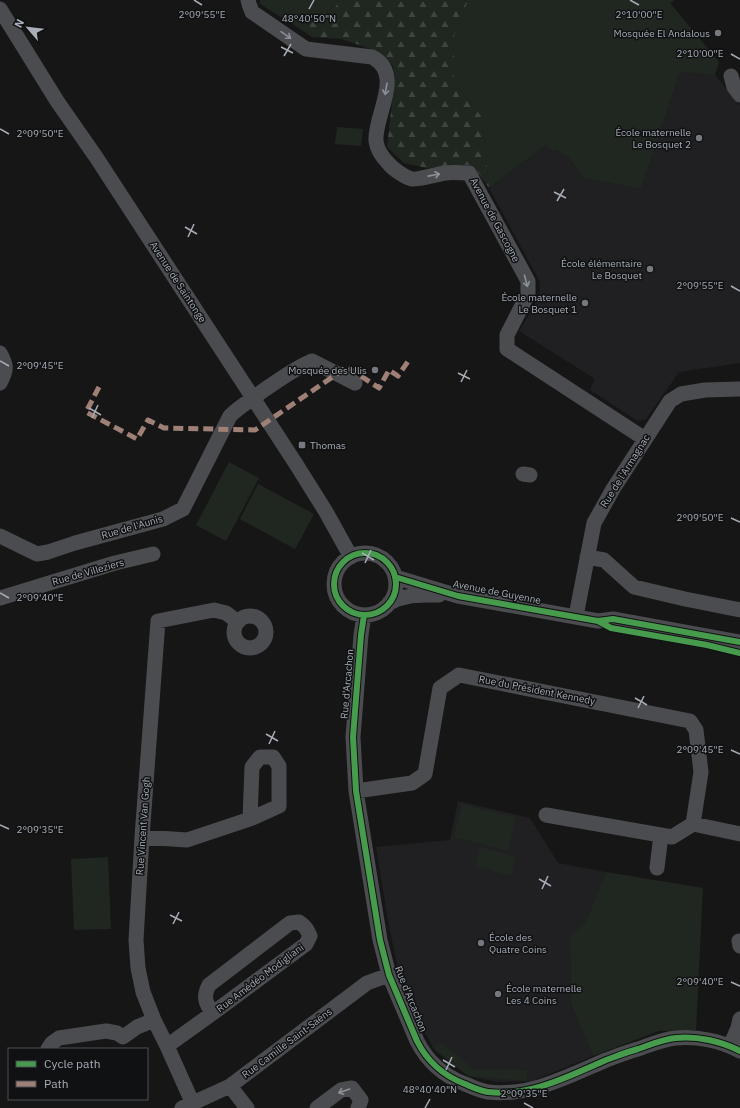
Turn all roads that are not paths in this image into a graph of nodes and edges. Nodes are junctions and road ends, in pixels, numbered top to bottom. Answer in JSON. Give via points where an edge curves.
{"nodes":[{"id":1,"x":248,"y":0,"type":"edge"},
{"id":2,"x":0,"y":9,"type":"edge"},
{"id":3,"x":732,"y":76,"type":"dead end"},
{"id":4,"x":740,"y":94,"type":"edge"},
{"id":5,"x":0,"y":353,"type":"edge"},
{"id":6,"x":0,"y":383,"type":"edge"},
{"id":7,"x":355,"y":383,"type":"dead end"},
{"id":8,"x":740,"y":389,"type":"edge"},
{"id":9,"x":253,"y":398,"type":"junction"},
{"id":10,"x":645,"y":439,"type":"junction"},
{"id":11,"x":0,"y":536,"type":"edge"},
{"id":12,"x":153,"y":554,"type":"dead end"},
{"id":13,"x":351,"y":556,"type":"junction"},
{"id":14,"x":587,"y":557,"type":"junction"},
{"id":15,"x":395,"y":577,"type":"junction"},
{"id":16,"x":458,"y":596,"type":"junction"},
{"id":17,"x":0,"y":598,"type":"edge"},
{"id":18,"x":389,"y":603,"type":"junction"},
{"id":19,"x":740,"y":610,"type":"edge"},
{"id":20,"x":364,"y":615,"type":"junction"},
{"id":21,"x":576,"y":616,"type":"junction"},
{"id":22,"x":598,"y":621,"type":"junction"},
{"id":23,"x":238,"y":622,"type":"dead end"},
{"id":24,"x":740,"y":642,"type":"edge"},
{"id":25,"x":740,"y":652,"type":"edge"},
{"id":26,"x":356,"y":791,"type":"junction"},
{"id":27,"x":546,"y":815,"type":"dead end"},
{"id":28,"x":250,"y":819,"type":"dead end"},
{"id":29,"x":693,"y":824,"type":"junction"},
{"id":30,"x":740,"y":834,"type":"edge"},
{"id":31,"x":661,"y":835,"type":"junction"},
{"id":32,"x":142,"y":837,"type":"junction"},
{"id":33,"x":657,"y":868,"type":"dead end"},
{"id":34,"x":389,"y":975,"type":"junction"},
{"id":35,"x":213,"y":1012,"type":"junction"},
{"id":36,"x":740,"y":1019,"type":"edge"},
{"id":37,"x":154,"y":1020,"type":"junction"},
{"id":38,"x":123,"y":1043,"type":"edge"},
{"id":39,"x":167,"y":1046,"type":"junction"},
{"id":40,"x":49,"y":1048,"type":"edge"},
{"id":41,"x":735,"y":1049,"type":"edge"},
{"id":42,"x":230,"y":1086,"type":"junction"},
{"id":43,"x":188,"y":1106,"type":"edge"},
{"id":44,"x":247,"y":1108,"type":"edge"},
{"id":45,"x":317,"y":1108,"type":"edge"},
{"id":46,"x":358,"y":1108,"type":"edge"}],
"edges":[{"from":1,"to":10,"type":"street","name":"Avenue de Gascogne","one_way":true,"via":[[252,12],[306,49],[372,57],[381,63],[388,80],[376,141],[384,159],[394,170],[412,179],[446,173],[470,173],[528,281],[528,294],[507,335],[507,349]]},
{"from":2,"to":9,"type":"street","name":"Avenue de Saintonge"},
{"from":3,"to":4,"type":"street","via":[[734,87]]},
{"from":5,"to":6,"type":"street","via":[[5,362]]},
{"from":7,"to":9,"type":"street","name":"Rue de l'Aunis","via":[[312,361],[297,367]]},
{"from":8,"to":10,"type":"street","name":"Rue de l'Armagnac","via":[[681,394],[670,401]]},
{"from":9,"to":11,"type":"street","name":"Rue de l'Aunis","via":[[230,416],[183,509],[163,519],[37,554]]},
{"from":9,"to":13,"type":"street","name":"Avenue de Saintonge"},
{"from":10,"to":14,"type":"street","name":"Rue de l'Armagnac","via":[[594,523]]},
{"from":12,"to":17,"type":"street","name":"Rue de Villeziers"},
{"from":13,"to":15,"type":"street","via":[[369,553],[378,556],[386,561]]},
{"from":13,"to":20,"type":"street","via":[[338,569],[334,586],[340,603],[347,609]]},
{"from":14,"to":19,"type":"street","via":[[604,560],[634,587]]},
{"from":14,"to":21,"type":"street","name":"Rue de l'Armagnac"},
{"from":15,"to":16,"type":"street","name":"Avenue de Guyenne"},
{"from":15,"to":18,"type":"street","via":[[393,595]]},
{"from":16,"to":18,"type":"street","name":"Avenue de Guyenne","via":[[413,595]]},
{"from":16,"to":21,"type":"street","name":"Avenue de Guyenne"},
{"from":18,"to":20,"type":"street","via":[[378,611]]},
{"from":20,"to":26,"type":"street","name":"Rue d'Arcachon","via":[[353,737]]},
{"from":21,"to":22,"type":"street","name":"Avenue de Guyenne"},
{"from":22,"to":24,"type":"street","name":"Avenue de Guyenne","via":[[613,618]]},
{"from":22,"to":25,"type":"street","name":"Avenue de Guyenne","via":[[611,628]]},
{"from":23,"to":32,"type":"street","name":"Rue Vincent Van Gogh","via":[[226,613],[214,610],[158,621]]},
{"from":26,"to":29,"type":"street","name":"Rue du Président Kennedy","via":[[412,783],[425,774],[440,688],[459,675],[690,721],[696,730],[701,772]]},
{"from":26,"to":34,"type":"street","name":"Rue d'Arcachon","via":[[380,940]]},
{"from":27,"to":31,"type":"street"},
{"from":28,"to":32,"type":"street","via":[[187,840]]},
{"from":29,"to":30,"type":"street"},
{"from":29,"to":31,"type":"street","via":[[672,837]]},
{"from":31,"to":33,"type":"street"},
{"from":32,"to":37,"type":"street","name":"Rue Vincent Van Gogh","via":[[136,940],[143,992]]},
{"from":34,"to":41,"type":"street","name":"Rue d'Arcachon","via":[[417,1041],[429,1060],[456,1081],[487,1092],[521,1091],[541,1086],[608,1059],[675,1038],[705,1040]]},
{"from":34,"to":42,"type":"street","name":"Rue Camille Saint-Saëns","via":[[367,983]]},
{"from":35,"to":35,"type":"street","name":"Rue Amédéo Modigliani","via":[[306,944],[310,936],[308,929],[299,922],[290,923],[209,985],[205,992],[208,1007]]},
{"from":35,"to":39,"type":"street","name":"Rue Amédéo Modigliani"},
{"from":36,"to":41,"type":"street"},
{"from":37,"to":38,"type":"street","via":[[137,1027]]},
{"from":37,"to":39,"type":"street","name":"Rue Vincent Van Gogh"},
{"from":38,"to":40,"type":"street","via":[[116,1033],[106,1031],[59,1038]]},
{"from":39,"to":43,"type":"street","name":"Rue Vincent Van Gogh"},
{"from":42,"to":43,"type":"street","name":"Rue Camille Saint-Saëns"},
{"from":42,"to":44,"type":"street"},
{"from":46,"to":45,"type":"street","one_way":true,"via":[[361,1100],[352,1088],[341,1090]]}]}
